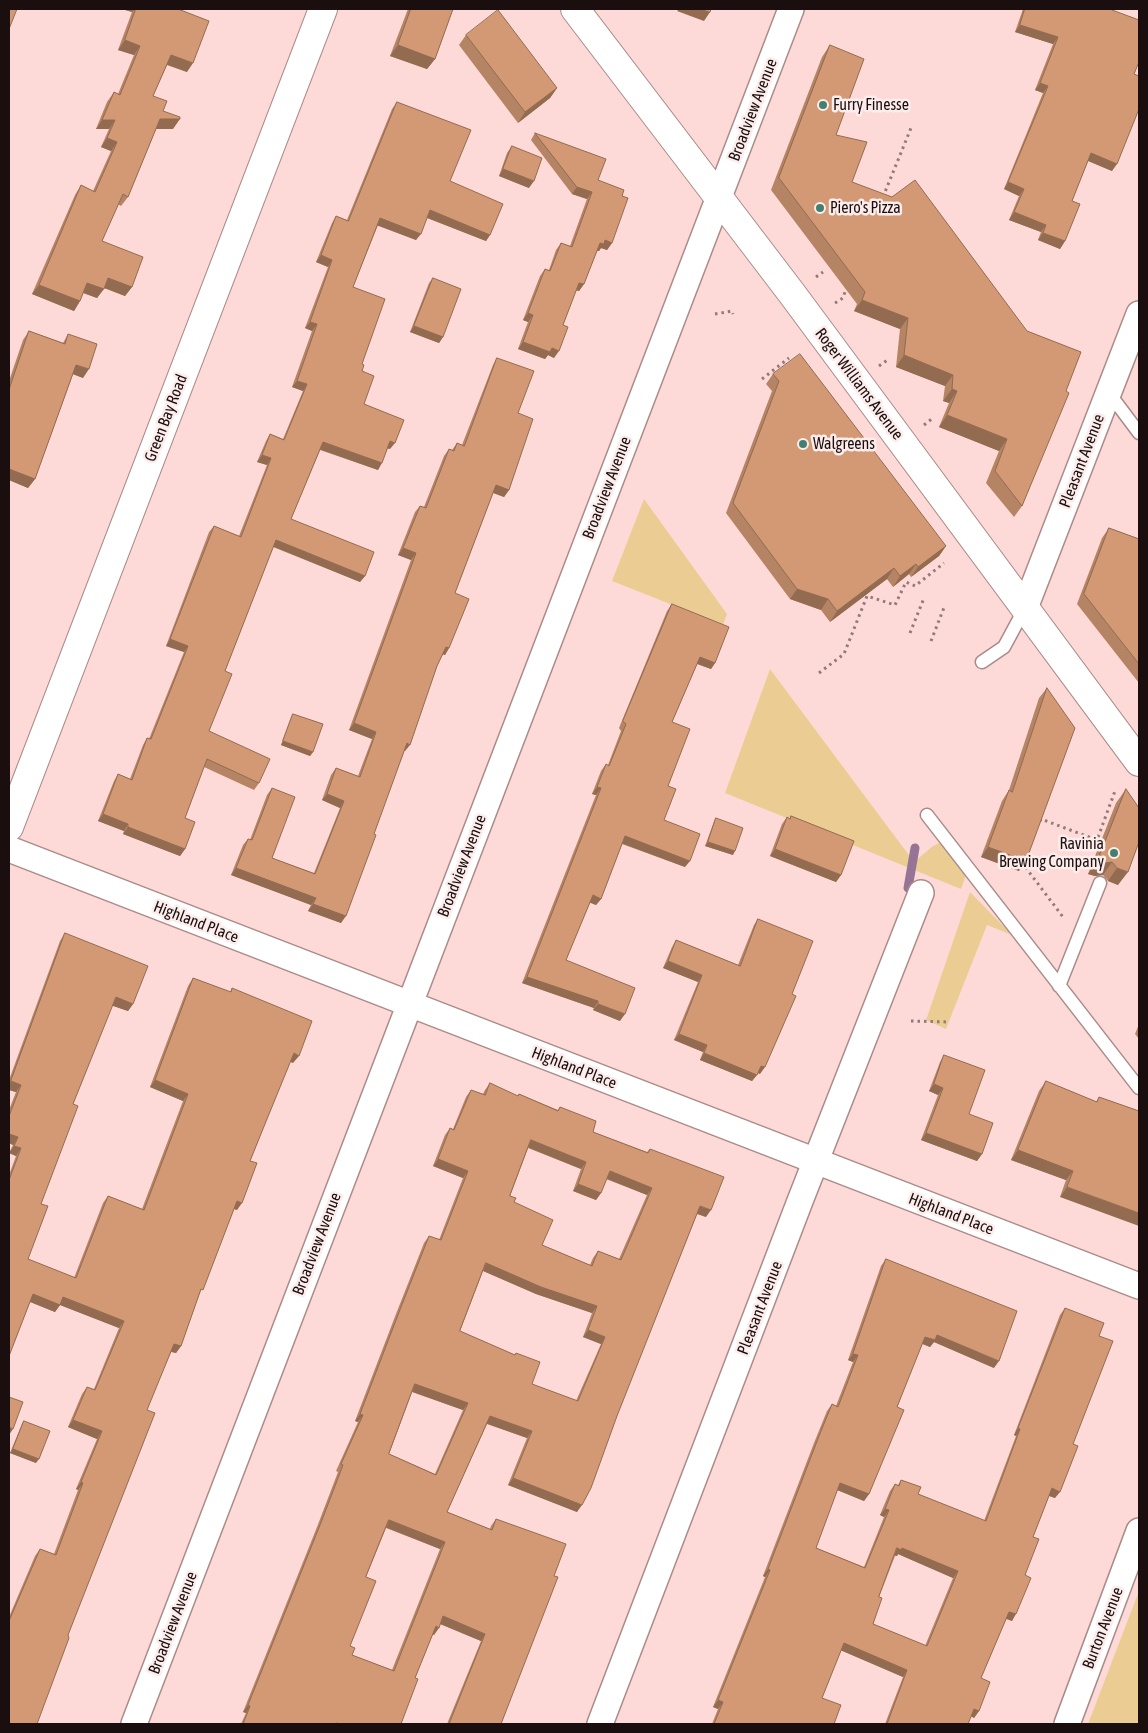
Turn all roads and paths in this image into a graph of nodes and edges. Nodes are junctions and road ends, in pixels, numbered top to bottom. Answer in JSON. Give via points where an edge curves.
{"nodes":[{"id":1,"x":323,"y":9,"type":"edge"},
{"id":2,"x":575,"y":9,"type":"edge"},
{"id":3,"x":791,"y":9,"type":"edge"},
{"id":4,"x":911,"y":128,"type":"dead end"},
{"id":5,"x":720,"y":197,"type":"junction"},
{"id":6,"x":882,"y":200,"type":"edge"},
{"id":7,"x":850,"y":280,"type":"edge"},
{"id":8,"x":843,"y":298,"type":"dead end"},
{"id":9,"x":715,"y":314,"type":"dead end"},
{"id":10,"x":733,"y":314,"type":"dead end"},
{"id":11,"x":1139,"y":314,"type":"edge"},
{"id":12,"x":789,"y":358,"type":"dead end"},
{"id":13,"x":762,"y":378,"type":"dead end"},
{"id":14,"x":1108,"y":393,"type":"junction"},
{"id":15,"x":1139,"y":433,"type":"edge"},
{"id":16,"x":944,"y":563,"type":"edge"},
{"id":17,"x":924,"y":598,"type":"dead end"},
{"id":18,"x":945,"y":606,"type":"dead end"},
{"id":19,"x":1026,"y":608,"type":"junction"},
{"id":20,"x":910,"y":633,"type":"dead end"},
{"id":21,"x":931,"y":641,"type":"dead end"},
{"id":22,"x":982,"y":662,"type":"dead end"},
{"id":23,"x":819,"y":673,"type":"dead end"},
{"id":24,"x":1139,"y":762,"type":"edge"},
{"id":25,"x":1115,"y":791,"type":"dead end"},
{"id":26,"x":927,"y":814,"type":"dead end"},
{"id":27,"x":9,"y":827,"type":"edge"},
{"id":28,"x":1037,"y":828,"type":"edge"},
{"id":29,"x":9,"y":849,"type":"edge"},
{"id":30,"x":1026,"y":855,"type":"edge"},
{"id":31,"x":1100,"y":883,"type":"edge"},
{"id":32,"x":921,"y":893,"type":"dead end"},
{"id":33,"x":1079,"y":937,"type":"junction"},
{"id":34,"x":1059,"y":986,"type":"junction"},
{"id":35,"x":409,"y":1004,"type":"junction"},
{"id":36,"x":911,"y":1021,"type":"dead end"},
{"id":37,"x":949,"y":1022,"type":"dead end"},
{"id":38,"x":1139,"y":1088,"type":"edge"},
{"id":39,"x":815,"y":1162,"type":"junction"},
{"id":40,"x":1139,"y":1286,"type":"edge"},
{"id":41,"x":1139,"y":1531,"type":"edge"},
{"id":42,"x":134,"y":1724,"type":"edge"},
{"id":43,"x":600,"y":1724,"type":"edge"},
{"id":44,"x":1066,"y":1724,"type":"edge"}],
"edges":[{"from":1,"to":27,"type":"street","name":"Green Bay Road"},
{"from":2,"to":5,"type":"street","name":"Roger Williams Avenue"},
{"from":3,"to":5,"type":"street","name":"Broadview Avenue"},
{"from":4,"to":6,"type":"path"},
{"from":5,"to":19,"type":"street","name":"Roger Williams Avenue"},
{"from":5,"to":35,"type":"street","name":"Broadview Avenue"},
{"from":7,"to":8,"type":"path"},
{"from":9,"to":10,"type":"path","via":[[732,311]]},
{"from":11,"to":14,"type":"street","name":"Pleasant Avenue"},
{"from":12,"to":13,"type":"path"},
{"from":14,"to":15,"type":"lane"},
{"from":14,"to":19,"type":"street","name":"Pleasant Avenue"},
{"from":16,"to":23,"type":"path","via":[[915,586],[906,582],[895,605],[867,596],[844,654]]},
{"from":17,"to":20,"type":"path"},
{"from":18,"to":21,"type":"path"},
{"from":19,"to":22,"type":"lane","via":[[1004,647]]},
{"from":19,"to":24,"type":"street","name":"Roger Williams Avenue"},
{"from":25,"to":28,"type":"path","via":[[1097,840],[1041,819]]},
{"from":26,"to":34,"type":"lane"},
{"from":29,"to":35,"type":"street","name":"Highland Place"},
{"from":30,"to":33,"type":"path","via":[[1023,864]]},
{"from":31,"to":33,"type":"lane"},
{"from":32,"to":39,"type":"street","name":"Pleasant Avenue"},
{"from":33,"to":34,"type":"lane"},
{"from":34,"to":38,"type":"lane"},
{"from":35,"to":39,"type":"street","name":"Highland Place"},
{"from":35,"to":42,"type":"street","name":"Broadview Avenue"},
{"from":36,"to":37,"type":"path"},
{"from":39,"to":40,"type":"street","name":"Highland Place"},
{"from":39,"to":43,"type":"street","name":"Pleasant Avenue"},
{"from":41,"to":44,"type":"street","name":"Burton Avenue"}]}
